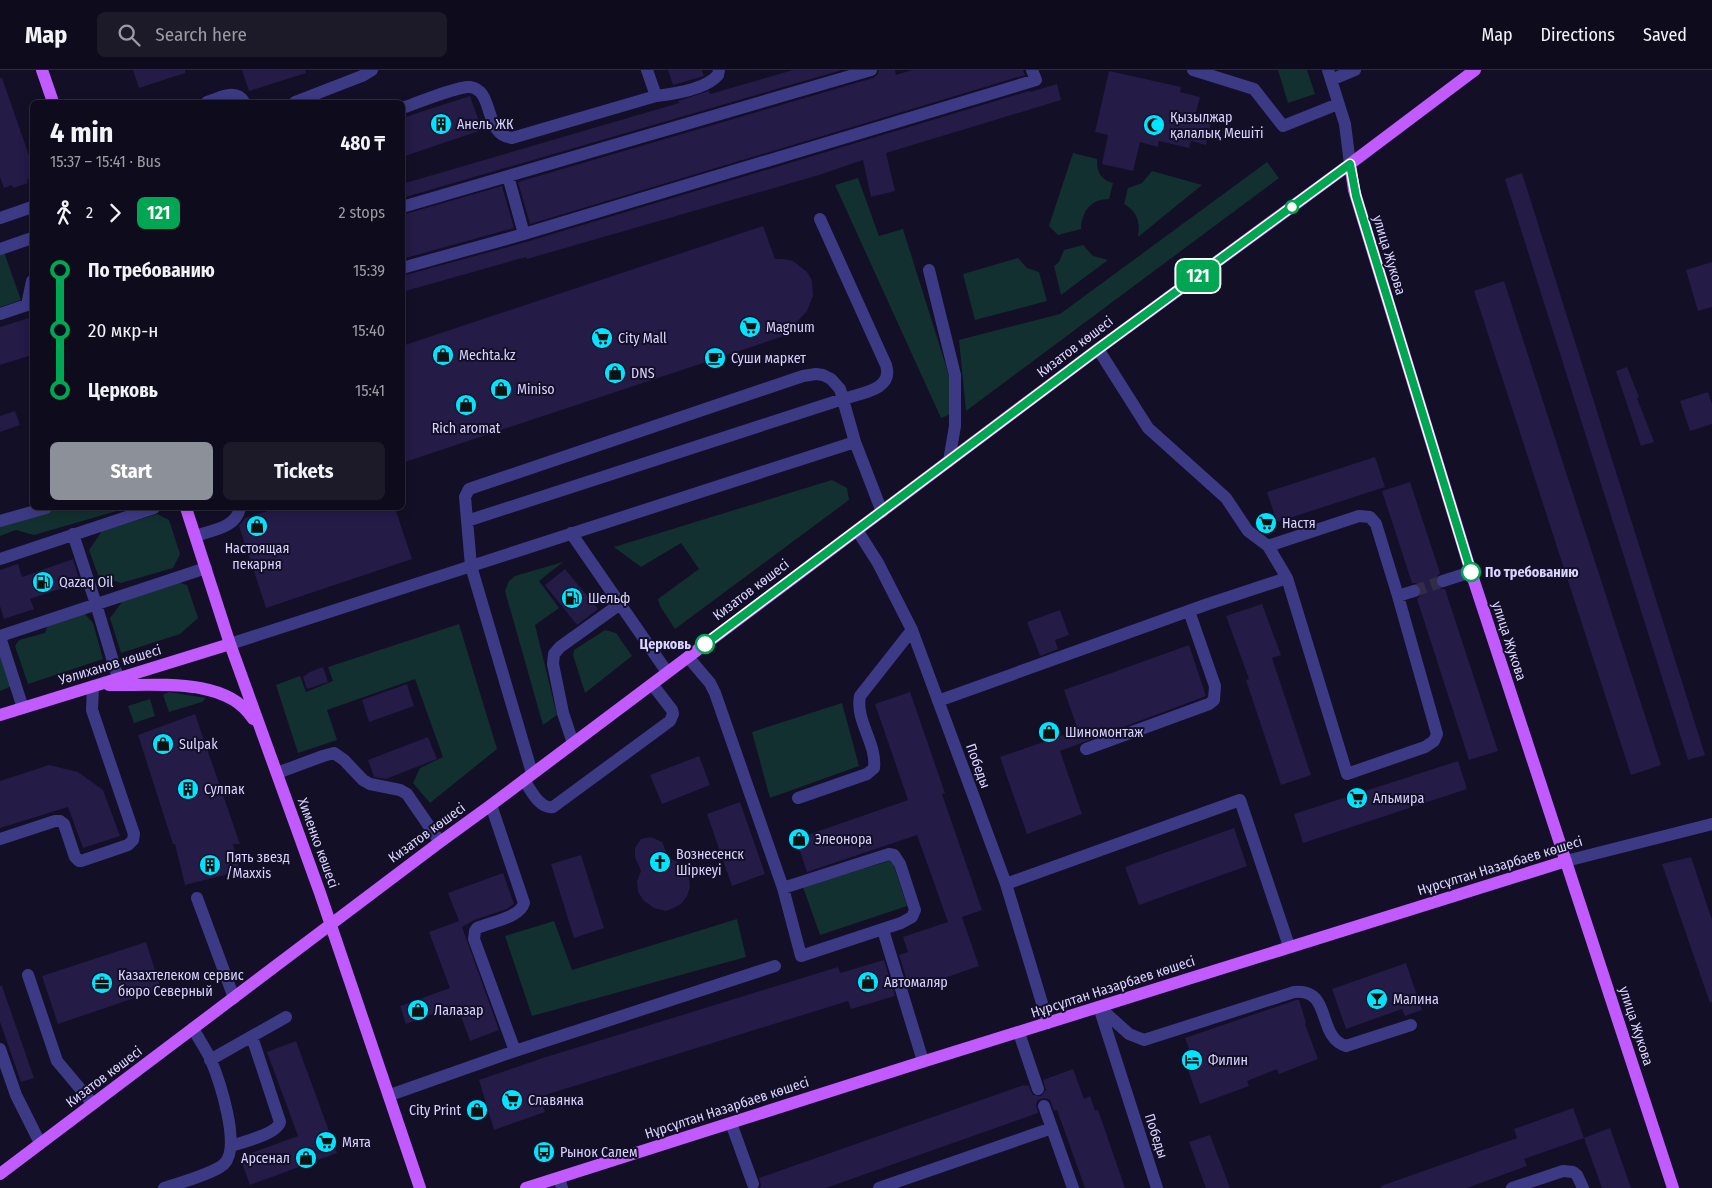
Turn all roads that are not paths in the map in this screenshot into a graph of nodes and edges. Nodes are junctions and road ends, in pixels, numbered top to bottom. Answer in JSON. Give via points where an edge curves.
{"nodes":[{"id":1,"x":42,"y":70,"type":"edge"},
{"id":2,"x":372,"y":70,"type":"edge"},
{"id":3,"x":647,"y":70,"type":"edge"},
{"id":4,"x":719,"y":70,"type":"edge"},
{"id":5,"x":871,"y":70,"type":"edge"},
{"id":6,"x":1032,"y":70,"type":"edge"},
{"id":7,"x":1193,"y":70,"type":"edge"},
{"id":8,"x":1355,"y":70,"type":"edge"},
{"id":9,"x":1475,"y":70,"type":"edge"},
{"id":10,"x":1329,"y":75,"type":"edge"},
{"id":11,"x":656,"y":96,"type":"junction"},
{"id":12,"x":52,"y":100,"type":"edge"},
{"id":13,"x":214,"y":100,"type":"edge"},
{"id":14,"x":243,"y":100,"type":"edge"},
{"id":15,"x":300,"y":100,"type":"edge"},
{"id":16,"x":1338,"y":104,"type":"junction"},
{"id":17,"x":405,"y":107,"type":"edge"},
{"id":18,"x":1350,"y":164,"type":"junction"},
{"id":19,"x":508,"y":176,"type":"junction"},
{"id":20,"x":405,"y":206,"type":"edge"},
{"id":21,"x":30,"y":208,"type":"edge"},
{"id":22,"x":0,"y":218,"type":"edge"},
{"id":23,"x":820,"y":219,"type":"dead end"},
{"id":24,"x":524,"y":234,"type":"junction"},
{"id":25,"x":30,"y":239,"type":"edge"},
{"id":26,"x":0,"y":249,"type":"edge"},
{"id":27,"x":405,"y":267,"type":"edge"},
{"id":28,"x":930,"y":270,"type":"dead end"},
{"id":29,"x":30,"y":301,"type":"edge"},
{"id":30,"x":0,"y":314,"type":"edge"},
{"id":31,"x":1098,"y":349,"type":"junction"},
{"id":32,"x":843,"y":400,"type":"junction"},
{"id":33,"x":854,"y":442,"type":"junction"},
{"id":34,"x":949,"y":461,"type":"junction"},
{"id":35,"x":39,"y":510,"type":"edge"},
{"id":36,"x":148,"y":510,"type":"edge"},
{"id":37,"x":187,"y":510,"type":"edge"},
{"id":38,"x":239,"y":510,"type":"edge"},
{"id":39,"x":882,"y":512,"type":"junction"},
{"id":40,"x":0,"y":521,"type":"edge"},
{"id":41,"x":468,"y":521,"type":"junction"},
{"id":42,"x":857,"y":530,"type":"junction"},
{"id":43,"x":571,"y":533,"type":"junction"},
{"id":44,"x":73,"y":534,"type":"junction"},
{"id":45,"x":196,"y":536,"type":"junction"},
{"id":46,"x":1268,"y":546,"type":"junction"},
{"id":47,"x":0,"y":559,"type":"edge"},
{"id":48,"x":471,"y":566,"type":"junction"},
{"id":49,"x":206,"y":568,"type":"junction"},
{"id":50,"x":1471,"y":572,"type":"junction"},
{"id":51,"x":1288,"y":578,"type":"junction"},
{"id":52,"x":1443,"y":581,"type":"tunnel mouth"},
{"id":53,"x":1414,"y":591,"type":"tunnel mouth"},
{"id":54,"x":1398,"y":596,"type":"junction"},
{"id":55,"x":96,"y":604,"type":"junction"},
{"id":56,"x":620,"y":604,"type":"junction"},
{"id":57,"x":1190,"y":611,"type":"junction"},
{"id":58,"x":912,"y":630,"type":"junction"},
{"id":59,"x":0,"y":637,"type":"edge"},
{"id":60,"x":230,"y":644,"type":"junction"},
{"id":61,"x":688,"y":657,"type":"junction"},
{"id":62,"x":667,"y":672,"type":"junction"},
{"id":63,"x":118,"y":678,"type":"junction"},
{"id":64,"x":652,"y":684,"type":"junction"},
{"id":65,"x":95,"y":686,"type":"junction"},
{"id":66,"x":938,"y":701,"type":"junction"},
{"id":67,"x":23,"y":708,"type":"junction"},
{"id":68,"x":0,"y":715,"type":"edge"},
{"id":69,"x":573,"y":743,"type":"junction"},
{"id":70,"x":267,"y":747,"type":"junction"},
{"id":71,"x":1086,"y":749,"type":"dead end"},
{"id":72,"x":277,"y":773,"type":"junction"},
{"id":73,"x":528,"y":777,"type":"junction"},
{"id":74,"x":798,"y":798,"type":"dead end"},
{"id":75,"x":491,"y":805,"type":"junction"},
{"id":76,"x":1712,"y":824,"type":"edge"},
{"id":77,"x":0,"y":839,"type":"edge"},
{"id":78,"x":440,"y":842,"type":"junction"},
{"id":79,"x":1566,"y":861,"type":"junction"},
{"id":80,"x":1006,"y":884,"type":"junction"},
{"id":81,"x":784,"y":888,"type":"junction"},
{"id":82,"x":197,"y":898,"type":"dead end"},
{"id":83,"x":330,"y":925,"type":"junction"},
{"id":84,"x":883,"y":930,"type":"junction"},
{"id":85,"x":1289,"y":946,"type":"junction"},
{"id":86,"x":775,"y":966,"type":"dead end"},
{"id":87,"x":28,"y":976,"type":"dead end"},
{"id":88,"x":234,"y":998,"type":"junction"},
{"id":89,"x":1099,"y":1007,"type":"junction"},
{"id":90,"x":286,"y":1017,"type":"dead end"},
{"id":91,"x":1048,"y":1024,"type":"junction"},
{"id":92,"x":1411,"y":1024,"type":"dead end"},
{"id":93,"x":193,"y":1028,"type":"junction"},
{"id":94,"x":1019,"y":1033,"type":"junction"},
{"id":95,"x":252,"y":1037,"type":"junction"},
{"id":96,"x":0,"y":1048,"type":"edge"},
{"id":97,"x":515,"y":1051,"type":"junction"},
{"id":98,"x":210,"y":1060,"type":"junction"},
{"id":99,"x":923,"y":1061,"type":"junction"},
{"id":100,"x":1038,"y":1089,"type":"dead end"},
{"id":101,"x":390,"y":1095,"type":"junction"},
{"id":102,"x":93,"y":1104,"type":"junction"},
{"id":103,"x":1044,"y":1106,"type":"dead end"},
{"id":104,"x":732,"y":1123,"type":"junction"},
{"id":105,"x":1052,"y":1128,"type":"junction"},
{"id":106,"x":40,"y":1143,"type":"junction"},
{"id":107,"x":231,"y":1146,"type":"junction"},
{"id":108,"x":0,"y":1174,"type":"edge"},
{"id":109,"x":560,"y":1183,"type":"edge"},
{"id":110,"x":753,"y":1184,"type":"dead end"},
{"id":111,"x":164,"y":1188,"type":"edge"},
{"id":112,"x":420,"y":1188,"type":"edge"},
{"id":113,"x":526,"y":1188,"type":"edge"},
{"id":114,"x":879,"y":1188,"type":"edge"},
{"id":115,"x":1073,"y":1188,"type":"edge"},
{"id":116,"x":1157,"y":1188,"type":"edge"},
{"id":117,"x":1512,"y":1188,"type":"edge"},
{"id":118,"x":1583,"y":1188,"type":"edge"},
{"id":119,"x":1673,"y":1188,"type":"edge"}],
"edges":[{"from":1,"to":12,"type":"main road"},
{"from":2,"to":15,"type":"street"},
{"from":3,"to":11,"type":"street"},
{"from":4,"to":11,"type":"street","via":[[711,82],[678,93]]},
{"from":5,"to":19,"type":"street"},
{"from":6,"to":24,"type":"street","via":[[1036,80]]},
{"from":7,"to":16,"type":"street","via":[[1254,89],[1283,126]]},
{"from":8,"to":10,"type":"street"},
{"from":9,"to":18,"type":"main road","name":"Кизатов көшесі"},
{"from":10,"to":16,"type":"street","name":"улица Жукова"},
{"from":11,"to":17,"type":"street","via":[[512,138],[497,131],[485,99],[475,88],[458,89]]},
{"from":13,"to":14,"type":"street","via":[[234,94]]},
{"from":16,"to":18,"type":"street","name":"улица Жукова","via":[[1345,124]]},
{"from":18,"to":31,"type":"main road","name":"Кизатов көшесі"},
{"from":18,"to":50,"type":"main road","name":"улица Жукова","via":[[1356,196]]},
{"from":19,"to":20,"type":"street"},
{"from":19,"to":24,"type":"street"},
{"from":21,"to":22,"type":"street"},
{"from":23,"to":32,"type":"street","via":[[888,372],[883,385]]},
{"from":24,"to":27,"type":"street"},
{"from":25,"to":26,"type":"street"},
{"from":28,"to":34,"type":"street","via":[[955,375],[955,426]]},
{"from":29,"to":30,"type":"street","via":[[29,311]]},
{"from":31,"to":34,"type":"main road","name":"Кизатов көшесі"},
{"from":31,"to":46,"type":"street","via":[[1148,428],[1226,498],[1248,531]]},
{"from":32,"to":33,"type":"street"},
{"from":32,"to":41,"type":"street"},
{"from":32,"to":41,"type":"street","via":[[832,379],[816,374],[804,376],[472,488],[466,494]]},
{"from":33,"to":39,"type":"street"},
{"from":33,"to":43,"type":"street"},
{"from":34,"to":39,"type":"main road","name":"Кизатов көшесі"},
{"from":35,"to":40,"type":"street"},
{"from":36,"to":44,"type":"street"},
{"from":37,"to":45,"type":"main road","name":"Хименко көшесі"},
{"from":38,"to":45,"type":"street","via":[[226,526]]},
{"from":39,"to":42,"type":"main road","name":"Кизатов көшесі"},
{"from":41,"to":48,"type":"street"},
{"from":42,"to":58,"type":"street","name":"Победы"},
{"from":42,"to":61,"type":"main road","name":"Кизатов көшесі"},
{"from":43,"to":48,"type":"street"},
{"from":43,"to":56,"type":"street"},
{"from":44,"to":47,"type":"street"},
{"from":44,"to":55,"type":"street"},
{"from":45,"to":49,"type":"main road","name":"Хименко көшесі"},
{"from":46,"to":51,"type":"street"},
{"from":46,"to":54,"type":"street","via":[[1359,516],[1370,517],[1376,524]]},
{"from":48,"to":60,"type":"street"},
{"from":48,"to":73,"type":"street"},
{"from":49,"to":55,"type":"street"},
{"from":49,"to":60,"type":"main road","name":"Хименко көшесі"},
{"from":50,"to":52,"type":"street"},
{"from":50,"to":79,"type":"main road","name":"улица Жукова"},
{"from":51,"to":54,"type":"street","via":[[1347,774],[1425,747],[1437,734]]},
{"from":51,"to":57,"type":"street"},
{"from":53,"to":54,"type":"street"},
{"from":55,"to":59,"type":"street"},
{"from":55,"to":63,"type":"street"},
{"from":56,"to":62,"type":"street"},
{"from":56,"to":69,"type":"street","via":[[554,654],[563,713]]},
{"from":57,"to":66,"type":"street"},
{"from":57,"to":71,"type":"street","via":[[1215,686],[1214,700]]},
{"from":58,"to":66,"type":"street","name":"Победы"},
{"from":58,"to":74,"type":"street","via":[[860,696],[859,708],[874,756],[874,768],[867,774]]},
{"from":59,"to":67,"type":"street"},
{"from":60,"to":63,"type":"main road","name":"Уәлиханов көшесі"},
{"from":60,"to":70,"type":"main road","name":"Хименко көшесі"},
{"from":61,"to":62,"type":"main road","name":"Кизатов көшесі"},
{"from":61,"to":81,"type":"street","via":[[715,692]]},
{"from":62,"to":64,"type":"main road","name":"Кизатов көшесі"},
{"from":63,"to":65,"type":"main road","name":"Уәлиханов көшесі"},
{"from":64,"to":69,"type":"main road","name":"Кизатов көшесі"},
{"from":64,"to":73,"type":"street","via":[[673,714],[670,721],[655,733],[553,807],[540,803]]},
{"from":65,"to":67,"type":"main road","name":"Уәлиханов көшесі"},
{"from":65,"to":70,"type":"main road","via":[[180,686],[222,694],[246,709]]},
{"from":65,"to":77,"type":"street","via":[[92,710],[134,834],[133,840],[128,845],[79,861],[60,821]]},
{"from":66,"to":80,"type":"street","name":"Победы"},
{"from":67,"to":68,"type":"main road","name":"Уәлиханов көшесі"},
{"from":69,"to":73,"type":"main road","name":"Кизатов көшесі"},
{"from":70,"to":72,"type":"main road","name":"Хименко көшесі"},
{"from":72,"to":78,"type":"street","via":[[328,754],[339,756],[363,780],[407,794]]},
{"from":72,"to":83,"type":"main road","name":"Хименко көшесі"},
{"from":73,"to":75,"type":"main road","name":"Кизатов көшесі"},
{"from":75,"to":78,"type":"main road","name":"Кизатов көшесі"},
{"from":75,"to":97,"type":"street","via":[[524,903],[514,914],[477,928],[474,939]]},
{"from":76,"to":79,"type":"street","name":"Нұрсұлтан Назарбаев көшесі"},
{"from":78,"to":83,"type":"main road","name":"Кизатов көшесі"},
{"from":79,"to":85,"type":"main road","name":"Нұрсұлтан Назарбаев көшесі"},
{"from":79,"to":119,"type":"main road","name":"улица Жукова"},
{"from":80,"to":85,"type":"street","via":[[1240,800]]},
{"from":80,"to":91,"type":"street","name":"Победы"},
{"from":81,"to":84,"type":"street","via":[[801,956]]},
{"from":81,"to":84,"type":"street","via":[[885,855],[894,855],[900,864],[914,910],[908,920]]},
{"from":82,"to":88,"type":"street"},
{"from":83,"to":88,"type":"main road","name":"Кизатов көшесі"},
{"from":83,"to":101,"type":"main road","name":"Хименко көшесі"},
{"from":84,"to":99,"type":"street"},
{"from":85,"to":89,"type":"main road","name":"Нұрсұлтан Назарбаев көшесі"},
{"from":86,"to":97,"type":"street"},
{"from":87,"to":102,"type":"street","via":[[58,1061]]},
{"from":88,"to":93,"type":"main road","name":"Кизатов көшесі"},
{"from":89,"to":91,"type":"main road","name":"Нұрсұлтан Назарбаев көшесі"},
{"from":89,"to":92,"type":"street","via":[[1129,1034],[1144,1040],[1301,991],[1312,994],[1317,1000],[1338,1044],[1346,1046]]},
{"from":89,"to":116,"type":"street","name":"Победы"},
{"from":90,"to":95,"type":"street"},
{"from":91,"to":94,"type":"main road","name":"Нұрсұлтан Назарбаев көшесі"},
{"from":93,"to":98,"type":"street"},
{"from":93,"to":102,"type":"main road","name":"Кизатов көшесі"},
{"from":94,"to":99,"type":"main road","name":"Нұрсұлтан Назарбаев көшесі"},
{"from":94,"to":100,"type":"street"},
{"from":95,"to":98,"type":"street"},
{"from":95,"to":107,"type":"street","via":[[280,1122],[272,1131]]},
{"from":96,"to":106,"type":"street","via":[[16,1096]]},
{"from":97,"to":101,"type":"street"},
{"from":98,"to":107,"type":"street","via":[[229,1118]]},
{"from":99,"to":104,"type":"main road","name":"Нұрсұлтан Назарбаев көшесі"},
{"from":101,"to":112,"type":"main road","name":"Хименко көшесі"},
{"from":102,"to":106,"type":"main road","name":"Кизатов көшесі"},
{"from":103,"to":105,"type":"street"},
{"from":104,"to":109,"type":"main road","name":"Нұрсұлтан Назарбаев көшесі"},
{"from":104,"to":110,"type":"street"},
{"from":105,"to":114,"type":"street"},
{"from":105,"to":115,"type":"street"},
{"from":106,"to":108,"type":"main road","name":"Кизатов көшесі"},
{"from":107,"to":111,"type":"street","via":[[227,1160],[218,1169]]},
{"from":109,"to":113,"type":"main road","name":"Нұрсұлтан Назарбаев көшесі"},
{"from":117,"to":118,"type":"street","via":[[1568,1170],[1577,1175]]}]}
